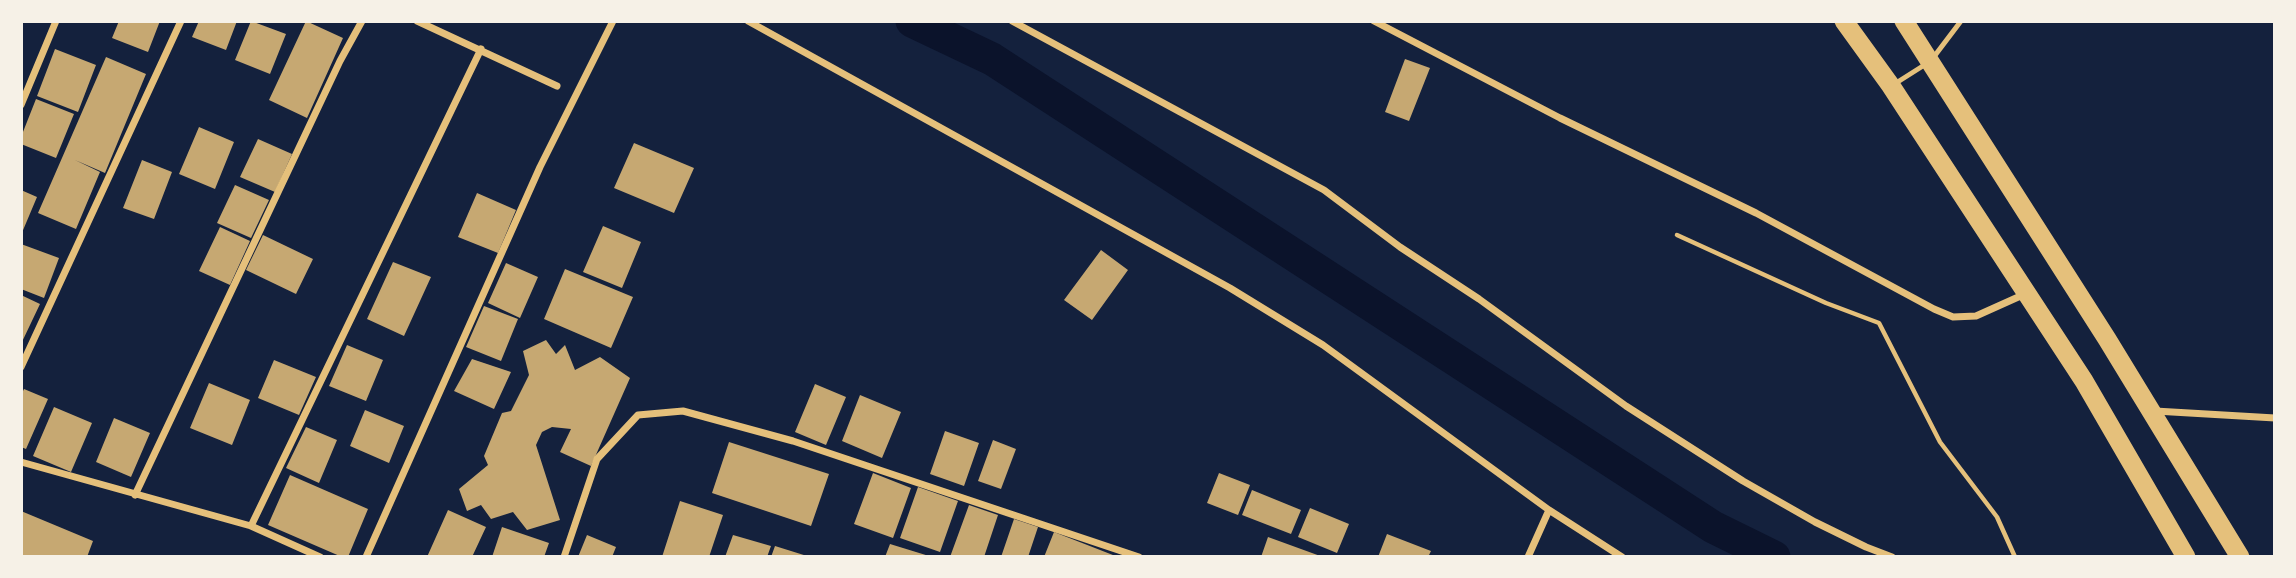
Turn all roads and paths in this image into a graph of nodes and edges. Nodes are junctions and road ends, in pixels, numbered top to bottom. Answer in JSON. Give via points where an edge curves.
{"nodes":[{"id":1,"x":56,"y":21,"type":"edge"},
{"id":2,"x":181,"y":21,"type":"edge"},
{"id":3,"x":362,"y":21,"type":"edge"},
{"id":4,"x":417,"y":21,"type":"edge"},
{"id":5,"x":613,"y":21,"type":"edge"},
{"id":6,"x":748,"y":21,"type":"edge"},
{"id":7,"x":1012,"y":21,"type":"edge"},
{"id":8,"x":1374,"y":21,"type":"edge"},
{"id":9,"x":1844,"y":21,"type":"edge"},
{"id":10,"x":1904,"y":21,"type":"edge"},
{"id":11,"x":1961,"y":21,"type":"edge"},
{"id":12,"x":481,"y":50,"type":"junction"},
{"id":13,"x":1930,"y":62,"type":"junction"},
{"id":14,"x":556,"y":86,"type":"dead end"},
{"id":15,"x":1891,"y":86,"type":"junction"},
{"id":16,"x":21,"y":105,"type":"edge"},
{"id":17,"x":1676,"y":235,"type":"dead end"},
{"id":18,"x":2028,"y":292,"type":"junction"},
{"id":19,"x":21,"y":367,"type":"edge"},
{"id":20,"x":2151,"y":410,"type":"junction"},
{"id":21,"x":2275,"y":418,"type":"edge"},
{"id":22,"x":21,"y":462,"type":"edge"},
{"id":23,"x":135,"y":495,"type":"junction"},
{"id":24,"x":1549,"y":510,"type":"junction"},
{"id":25,"x":251,"y":526,"type":"junction"},
{"id":26,"x":320,"y":557,"type":"edge"},
{"id":27,"x":366,"y":557,"type":"edge"},
{"id":28,"x":564,"y":557,"type":"edge"},
{"id":29,"x":1139,"y":557,"type":"edge"},
{"id":30,"x":1528,"y":557,"type":"edge"},
{"id":31,"x":1622,"y":557,"type":"edge"},
{"id":32,"x":1892,"y":557,"type":"edge"},
{"id":33,"x":2015,"y":557,"type":"edge"},
{"id":34,"x":2186,"y":557,"type":"edge"},
{"id":35,"x":2240,"y":557,"type":"edge"}],
"edges":[{"from":1,"to":16,"type":"street"},
{"from":2,"to":19,"type":"street"},
{"from":3,"to":23,"type":"street"},
{"from":4,"to":12,"type":"street"},
{"from":5,"to":27,"type":"street","via":[[540,167]]},
{"from":6,"to":24,"type":"street","via":[[1230,288],[1323,345]]},
{"from":7,"to":32,"type":"street","via":[[1324,190],[1626,406],[1815,522]]},
{"from":8,"to":18,"type":"street","via":[[1953,317],[1976,316]]},
{"from":9,"to":15,"type":"highway"},
{"from":10,"to":13,"type":"highway"},
{"from":11,"to":13,"type":"lane"},
{"from":12,"to":14,"type":"street"},
{"from":12,"to":25,"type":"street"},
{"from":13,"to":15,"type":"lane"},
{"from":13,"to":20,"type":"highway"},
{"from":15,"to":18,"type":"highway"},
{"from":17,"to":33,"type":"path","via":[[1879,323],[1940,442],[1997,517]]},
{"from":18,"to":34,"type":"highway"},
{"from":20,"to":21,"type":"street"},
{"from":20,"to":35,"type":"highway"},
{"from":22,"to":23,"type":"street"},
{"from":23,"to":25,"type":"street"},
{"from":24,"to":30,"type":"street"},
{"from":24,"to":31,"type":"street"},
{"from":25,"to":26,"type":"street"},
{"from":28,"to":29,"type":"street","via":[[597,459],[638,415],[682,411],[793,441]]}]}
